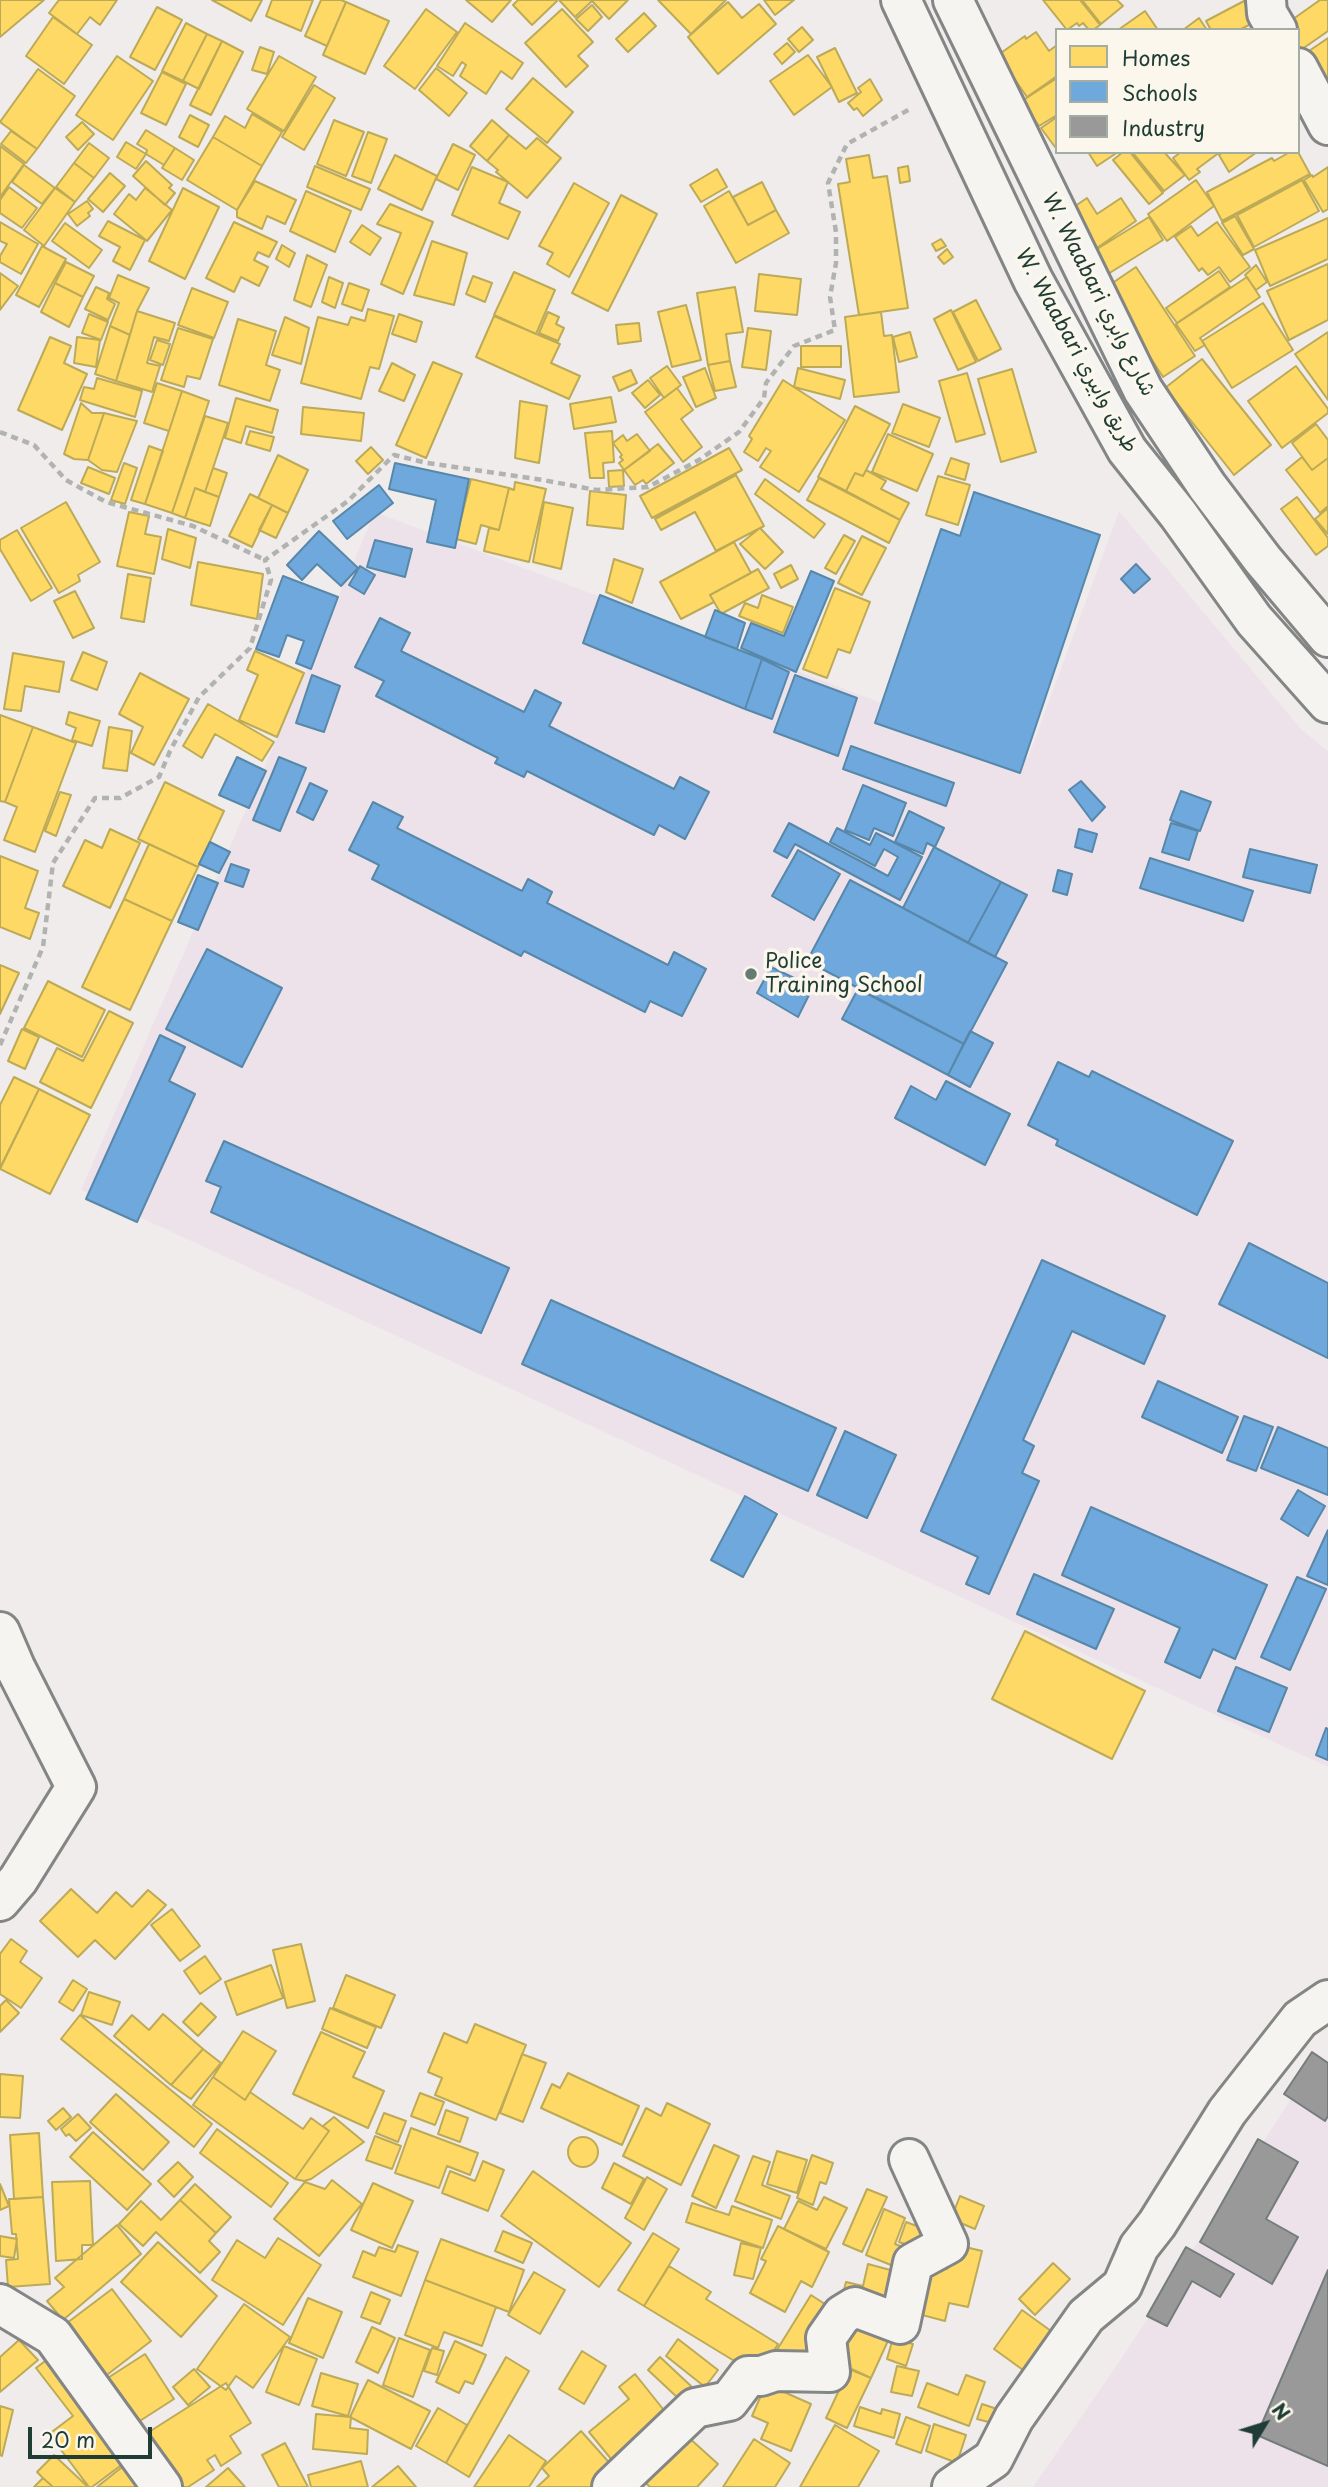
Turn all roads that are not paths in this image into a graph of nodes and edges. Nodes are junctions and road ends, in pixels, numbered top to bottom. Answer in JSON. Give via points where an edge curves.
{"nodes":[{"id":1,"x":901,"y":0,"type":"edge"},
{"id":2,"x":953,"y":0,"type":"edge"},
{"id":3,"x":1266,"y":0,"type":"edge"},
{"id":4,"x":1275,"y":28,"type":"edge"},
{"id":5,"x":1300,"y":72,"type":"edge"},
{"id":6,"x":1328,"y":125,"type":"edge"},
{"id":7,"x":1328,"y":637,"type":"edge"},
{"id":8,"x":1328,"y":703,"type":"edge"},
{"id":9,"x":0,"y":1632,"type":"edge"},
{"id":10,"x":0,"y":1901,"type":"edge"},
{"id":11,"x":1319,"y":2019,"type":"edge"},
{"id":12,"x":909,"y":2160,"type":"dead end"},
{"id":13,"x":0,"y":2304,"type":"edge"},
{"id":14,"x":162,"y":2487,"type":"edge"},
{"id":15,"x":612,"y":2487,"type":"edge"},
{"id":16,"x":952,"y":2487,"type":"edge"}],
"edges":[{"from":1,"to":8,"type":"street","name":"W. Waabari طريق وابيري","via":[[1033,280],[1127,450],[1254,620]]},
{"from":2,"to":7,"type":"street","name":"W. Waabari شارع وابري","via":[[1143,390],[1207,486]]},
{"from":3,"to":4,"type":"street"},
{"from":5,"to":6,"type":"street"},
{"from":9,"to":10,"type":"street","via":[[76,1787]]},
{"from":11,"to":16,"type":"street","via":[[1227,2112],[1139,2247],[1122,2286],[1086,2316],[1014,2418],[993,2459]]},
{"from":12,"to":15,"type":"street","via":[[948,2244],[913,2263],[900,2324],[855,2307],[842,2315],[826,2338],[830,2372],[776,2371],[748,2376],[729,2401],[695,2408]]},
{"from":13,"to":14,"type":"street","via":[[53,2336]]}]}
